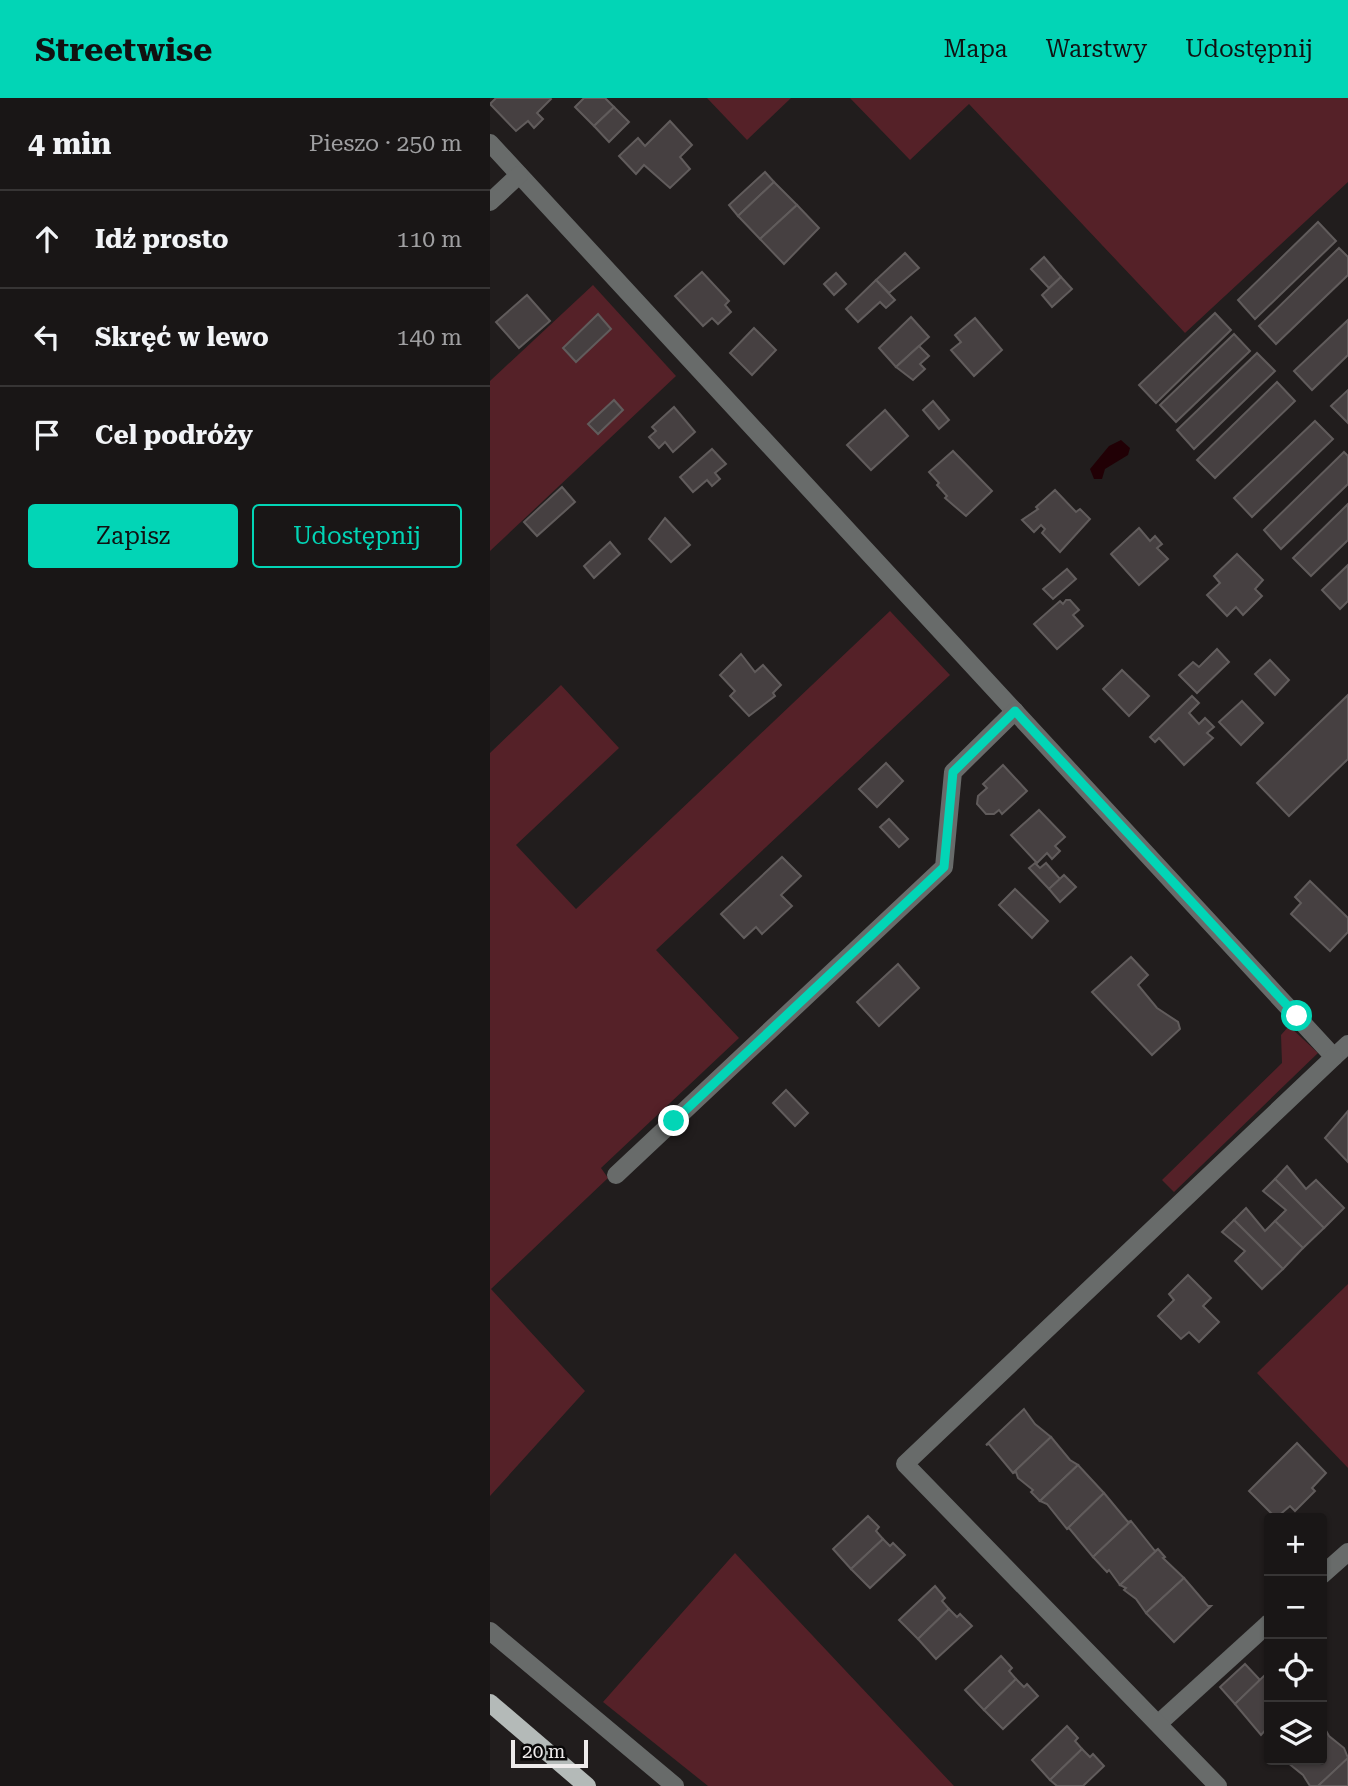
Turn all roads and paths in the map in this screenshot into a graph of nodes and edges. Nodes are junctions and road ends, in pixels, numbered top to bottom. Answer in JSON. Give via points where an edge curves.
{"nodes":[{"id":1,"x":490,"y":143,"type":"edge"},
{"id":2,"x":519,"y":175,"type":"junction"},
{"id":3,"x":490,"y":202,"type":"edge"},
{"id":4,"x":1015,"y":711,"type":"junction"},
{"id":5,"x":1348,"y":1044,"type":"edge"},
{"id":6,"x":1334,"y":1057,"type":"junction"},
{"id":7,"x":616,"y":1175,"type":"dead end"},
{"id":8,"x":1348,"y":1552,"type":"edge"},
{"id":9,"x":1327,"y":1571,"type":"edge"},
{"id":10,"x":1264,"y":1628,"type":"edge"},
{"id":11,"x":490,"y":1631,"type":"edge"},
{"id":12,"x":490,"y":1703,"type":"edge"},
{"id":13,"x":1159,"y":1723,"type":"junction"},
{"id":14,"x":587,"y":1786,"type":"edge"},
{"id":15,"x":675,"y":1786,"type":"edge"},
{"id":16,"x":1218,"y":1786,"type":"edge"}],
"edges":[{"from":1,"to":2,"type":"street"},
{"from":2,"to":3,"type":"street"},
{"from":2,"to":4,"type":"street"},
{"from":4,"to":6,"type":"street"},
{"from":4,"to":7,"type":"street","via":[[953,772],[944,867]]},
{"from":5,"to":6,"type":"street"},
{"from":6,"to":13,"type":"street","via":[[905,1464]]},
{"from":8,"to":9,"type":"street"},
{"from":10,"to":13,"type":"street"},
{"from":11,"to":15,"type":"street"},
{"from":12,"to":14,"type":"main road"},
{"from":13,"to":16,"type":"street"}]}
